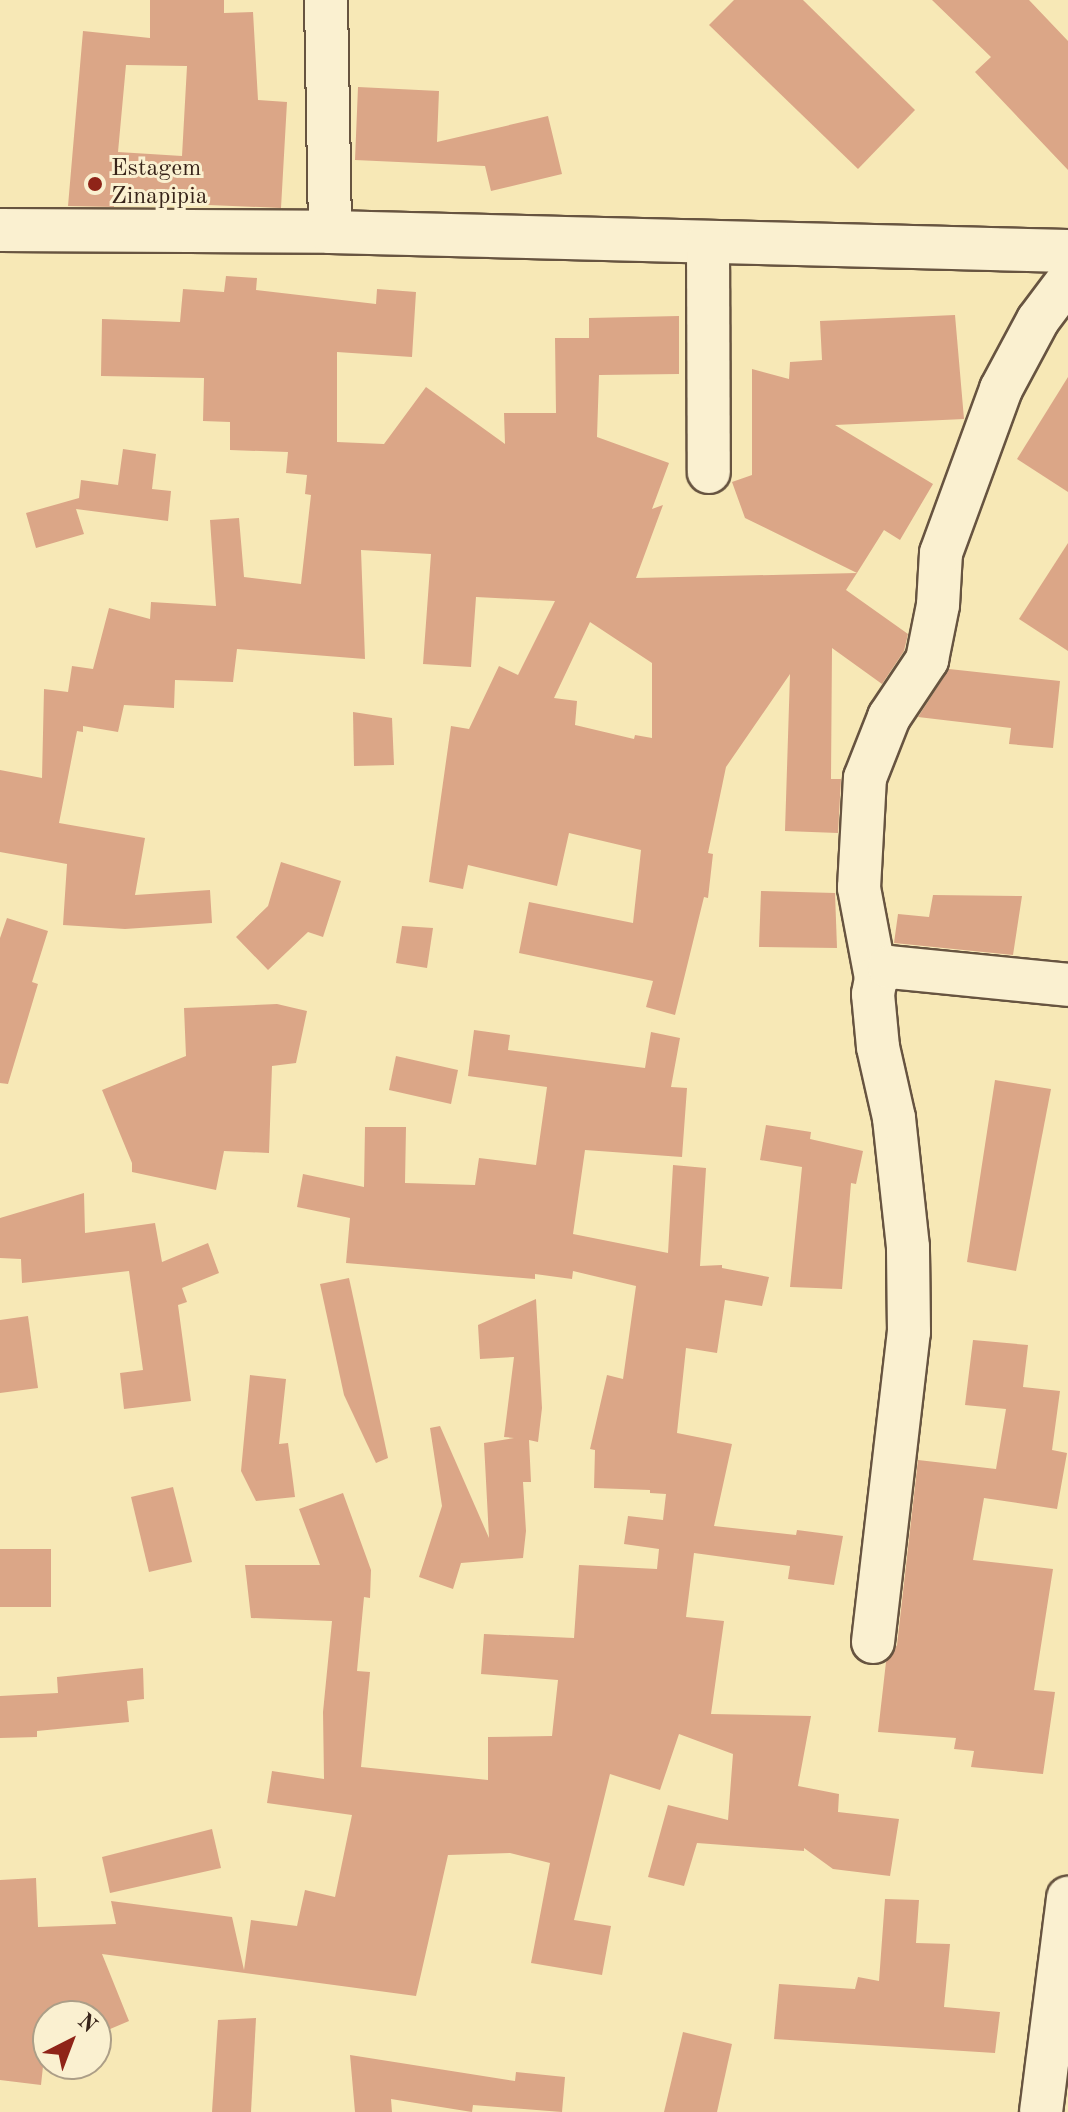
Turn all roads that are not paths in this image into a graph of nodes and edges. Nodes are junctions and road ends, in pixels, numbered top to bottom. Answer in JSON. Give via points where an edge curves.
{"nodes":[{"id":1,"x":326,"y":0,"type":"edge"},
{"id":2,"x":0,"y":230,"type":"edge"},
{"id":3,"x":330,"y":232,"type":"junction"},
{"id":4,"x":708,"y":242,"type":"junction"},
{"id":5,"x":1068,"y":251,"type":"edge"},
{"id":6,"x":1068,"y":280,"type":"edge"},
{"id":7,"x":709,"y":472,"type":"dead end"},
{"id":8,"x":876,"y":978,"type":"junction"},
{"id":9,"x":1068,"y":985,"type":"edge"},
{"id":10,"x":873,"y":1642,"type":"dead end"},
{"id":11,"x":1068,"y":1898,"type":"edge"},
{"id":12,"x":1041,"y":2112,"type":"edge"}],
"edges":[{"from":1,"to":3,"type":"street"},
{"from":2,"to":3,"type":"street"},
{"from":3,"to":4,"type":"street"},
{"from":4,"to":5,"type":"street"},
{"from":4,"to":7,"type":"street"},
{"from":6,"to":8,"type":"street","via":[[1038,320],[1001,389],[941,553],[927,660],[889,717],[865,778],[859,888]]},
{"from":8,"to":9,"type":"street","via":[[889,967]]},
{"from":8,"to":10,"type":"street","via":[[878,1047],[894,1118],[908,1247],[909,1332]]},
{"from":11,"to":12,"type":"street"}]}
